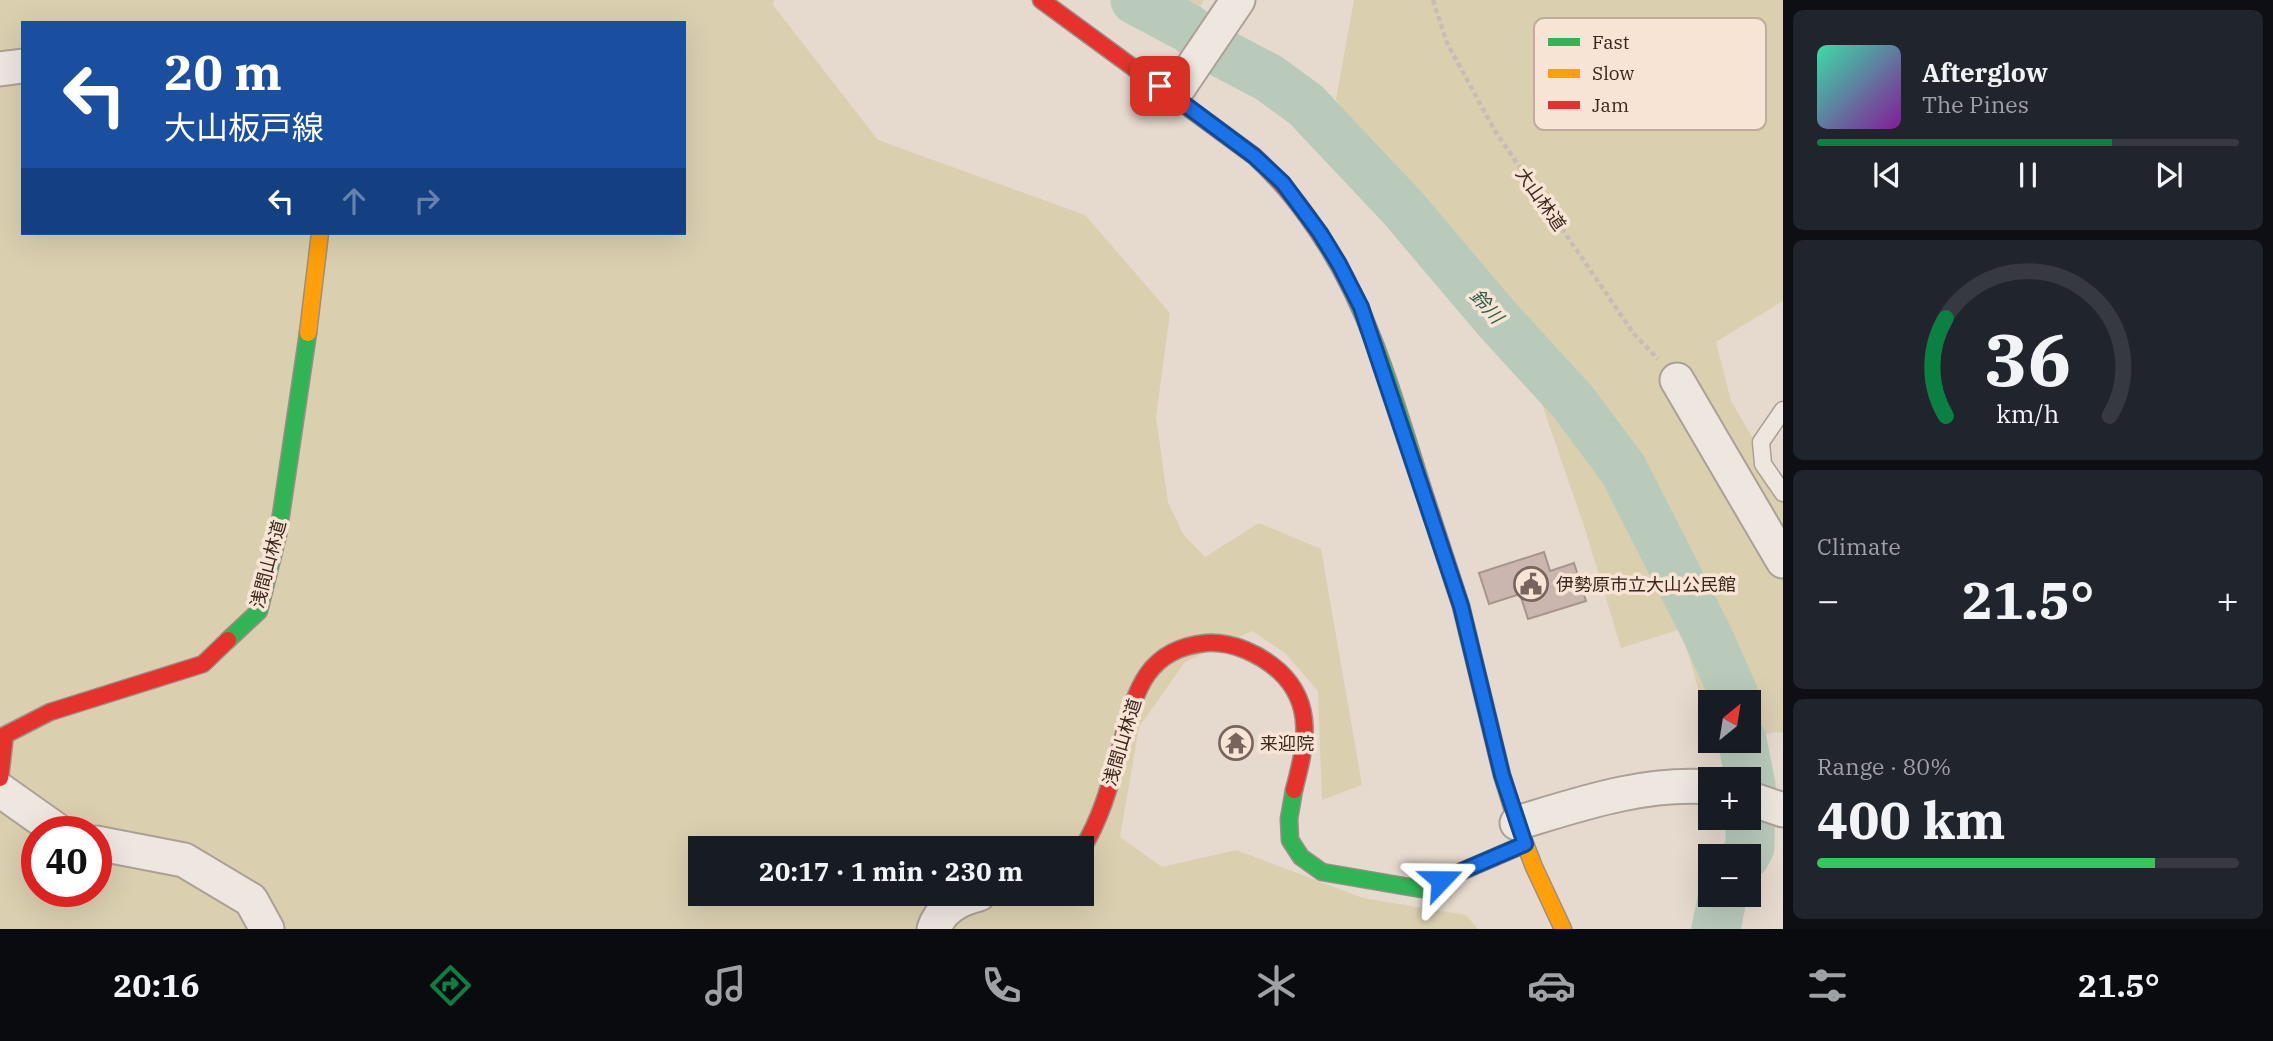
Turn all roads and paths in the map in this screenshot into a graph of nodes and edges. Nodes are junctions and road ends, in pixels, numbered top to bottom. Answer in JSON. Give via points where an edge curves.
{"nodes":[{"id":1,"x":1041,"y":0,"type":"edge"},
{"id":2,"x":1433,"y":0,"type":"edge"},
{"id":3,"x":1236,"y":3,"type":"edge"},
{"id":4,"x":21,"y":66,"type":"edge"},
{"id":5,"x":0,"y":69,"type":"edge"},
{"id":6,"x":1181,"y":86,"type":"junction"},
{"id":7,"x":320,"y":235,"type":"edge"},
{"id":8,"x":1677,"y":380,"type":"joint"},
{"id":9,"x":1783,"y":410,"type":"edge"},
{"id":10,"x":1783,"y":493,"type":"edge"},
{"id":11,"x":1780,"y":548,"type":"edge"},
{"id":12,"x":0,"y":778,"type":"edge"},
{"id":13,"x":1698,"y":786,"type":"edge"},
{"id":14,"x":0,"y":790,"type":"edge"},
{"id":15,"x":1761,"y":802,"type":"edge"},
{"id":16,"x":1781,"y":810,"type":"edge"},
{"id":17,"x":37,"y":816,"type":"edge"},
{"id":18,"x":1521,"y":834,"type":"junction"},
{"id":19,"x":1090,"y":836,"type":"edge"},
{"id":20,"x":112,"y":846,"type":"edge"},
{"id":21,"x":951,"y":906,"type":"edge"},
{"id":22,"x":267,"y":929,"type":"edge"},
{"id":23,"x":934,"y":929,"type":"edge"},
{"id":24,"x":1563,"y":929,"type":"edge"}],
"edges":[{"from":1,"to":6,"type":"street"},
{"from":2,"to":8,"type":"path","name":"大山林道","via":[[1447,43],[1495,131],[1634,334]]},
{"from":3,"to":6,"type":"street"},
{"from":4,"to":5,"type":"street"},
{"from":6,"to":18,"type":"street","via":[[1300,202],[1363,311],[1461,606]]},
{"from":7,"to":12,"type":"street","name":"浅間山林道","via":[[278,535],[259,611],[204,664],[50,712],[5,736]]},
{"from":8,"to":11,"type":"street"},
{"from":9,"to":10,"type":"lane","via":[[1761,442],[1763,464]]},
{"from":13,"to":18,"type":"street","via":[[1605,797]]},
{"from":14,"to":17,"type":"street"},
{"from":15,"to":16,"type":"street"},
{"from":18,"to":19,"type":"street","name":"浅間山林道","via":[[1421,889],[1308,866],[1290,843],[1288,824],[1303,761],[1306,716],[1287,680],[1269,661],[1251,651],[1220,644],[1172,652],[1146,676],[1133,700]]},
{"from":18,"to":24,"type":"street"},
{"from":20,"to":22,"type":"street","via":[[184,860],[251,900]]},
{"from":21,"to":23,"type":"street"}]}
